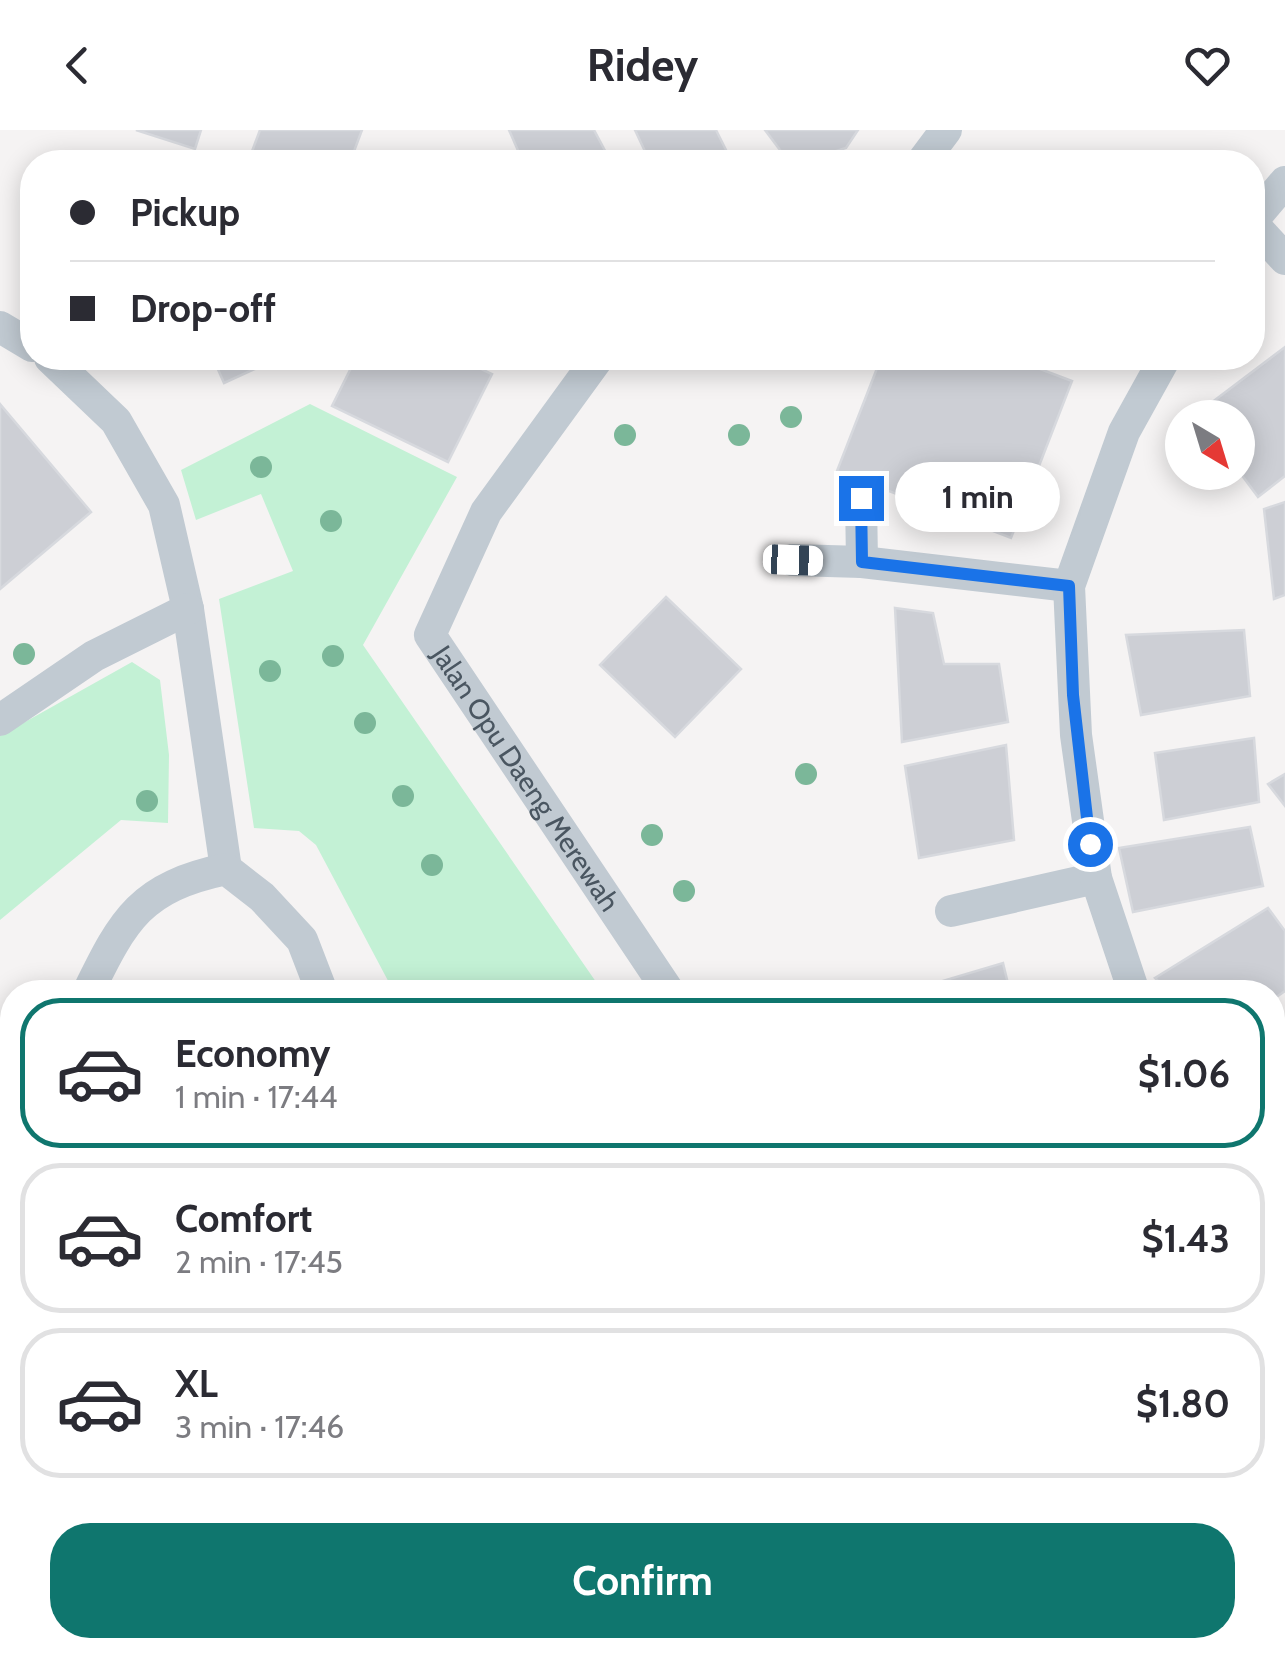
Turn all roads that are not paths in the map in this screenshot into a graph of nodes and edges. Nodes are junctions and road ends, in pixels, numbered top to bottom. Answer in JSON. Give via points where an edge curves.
{"nodes":[{"id":1,"x":1285,"y":182,"type":"edge"},
{"id":2,"x":1265,"y":206,"type":"edge"},
{"id":3,"x":1265,"y":237,"type":"edge"},
{"id":4,"x":1285,"y":259,"type":"edge"},
{"id":5,"x":63,"y":370,"type":"edge"},
{"id":6,"x":589,"y":370,"type":"edge"},
{"id":7,"x":1158,"y":370,"type":"edge"},
{"id":8,"x":861,"y":498,"type":"dead end"},
{"id":9,"x":793,"y":560,"type":"dead end"},
{"id":10,"x":862,"y":562,"type":"junction"},
{"id":11,"x":1069,"y":586,"type":"junction"},
{"id":12,"x":188,"y":608,"type":"junction"},
{"id":13,"x":0,"y":720,"type":"edge"},
{"id":14,"x":226,"y":868,"type":"junction"},
{"id":15,"x":1096,"y":878,"type":"junction"},
{"id":16,"x":951,"y":911,"type":"dead end"},
{"id":17,"x":95,"y":980,"type":"edge"},
{"id":18,"x":317,"y":980,"type":"edge"},
{"id":19,"x":660,"y":980,"type":"edge"},
{"id":20,"x":1130,"y":980,"type":"edge"}],
"edges":[{"from":1,"to":2,"type":"street"},
{"from":3,"to":4,"type":"street"},
{"from":5,"to":12,"type":"street","via":[[116,421],[164,505]]},
{"from":6,"to":19,"type":"street","name":"Jalan Opu Daeng Merewah","via":[[486,512],[430,634]]},
{"from":7,"to":11,"type":"street","via":[[1124,432]]},
{"from":8,"to":10,"type":"street"},
{"from":9,"to":10,"type":"street"},
{"from":10,"to":11,"type":"street"},
{"from":11,"to":15,"type":"street","via":[[1075,722]]},
{"from":12,"to":13,"type":"street","via":[[94,656]]},
{"from":12,"to":14,"type":"street"},
{"from":14,"to":17,"type":"street","via":[[168,886],[130,916]]},
{"from":14,"to":18,"type":"street","via":[[302,940]]},
{"from":15,"to":16,"type":"street"},
{"from":15,"to":20,"type":"street"}]}
